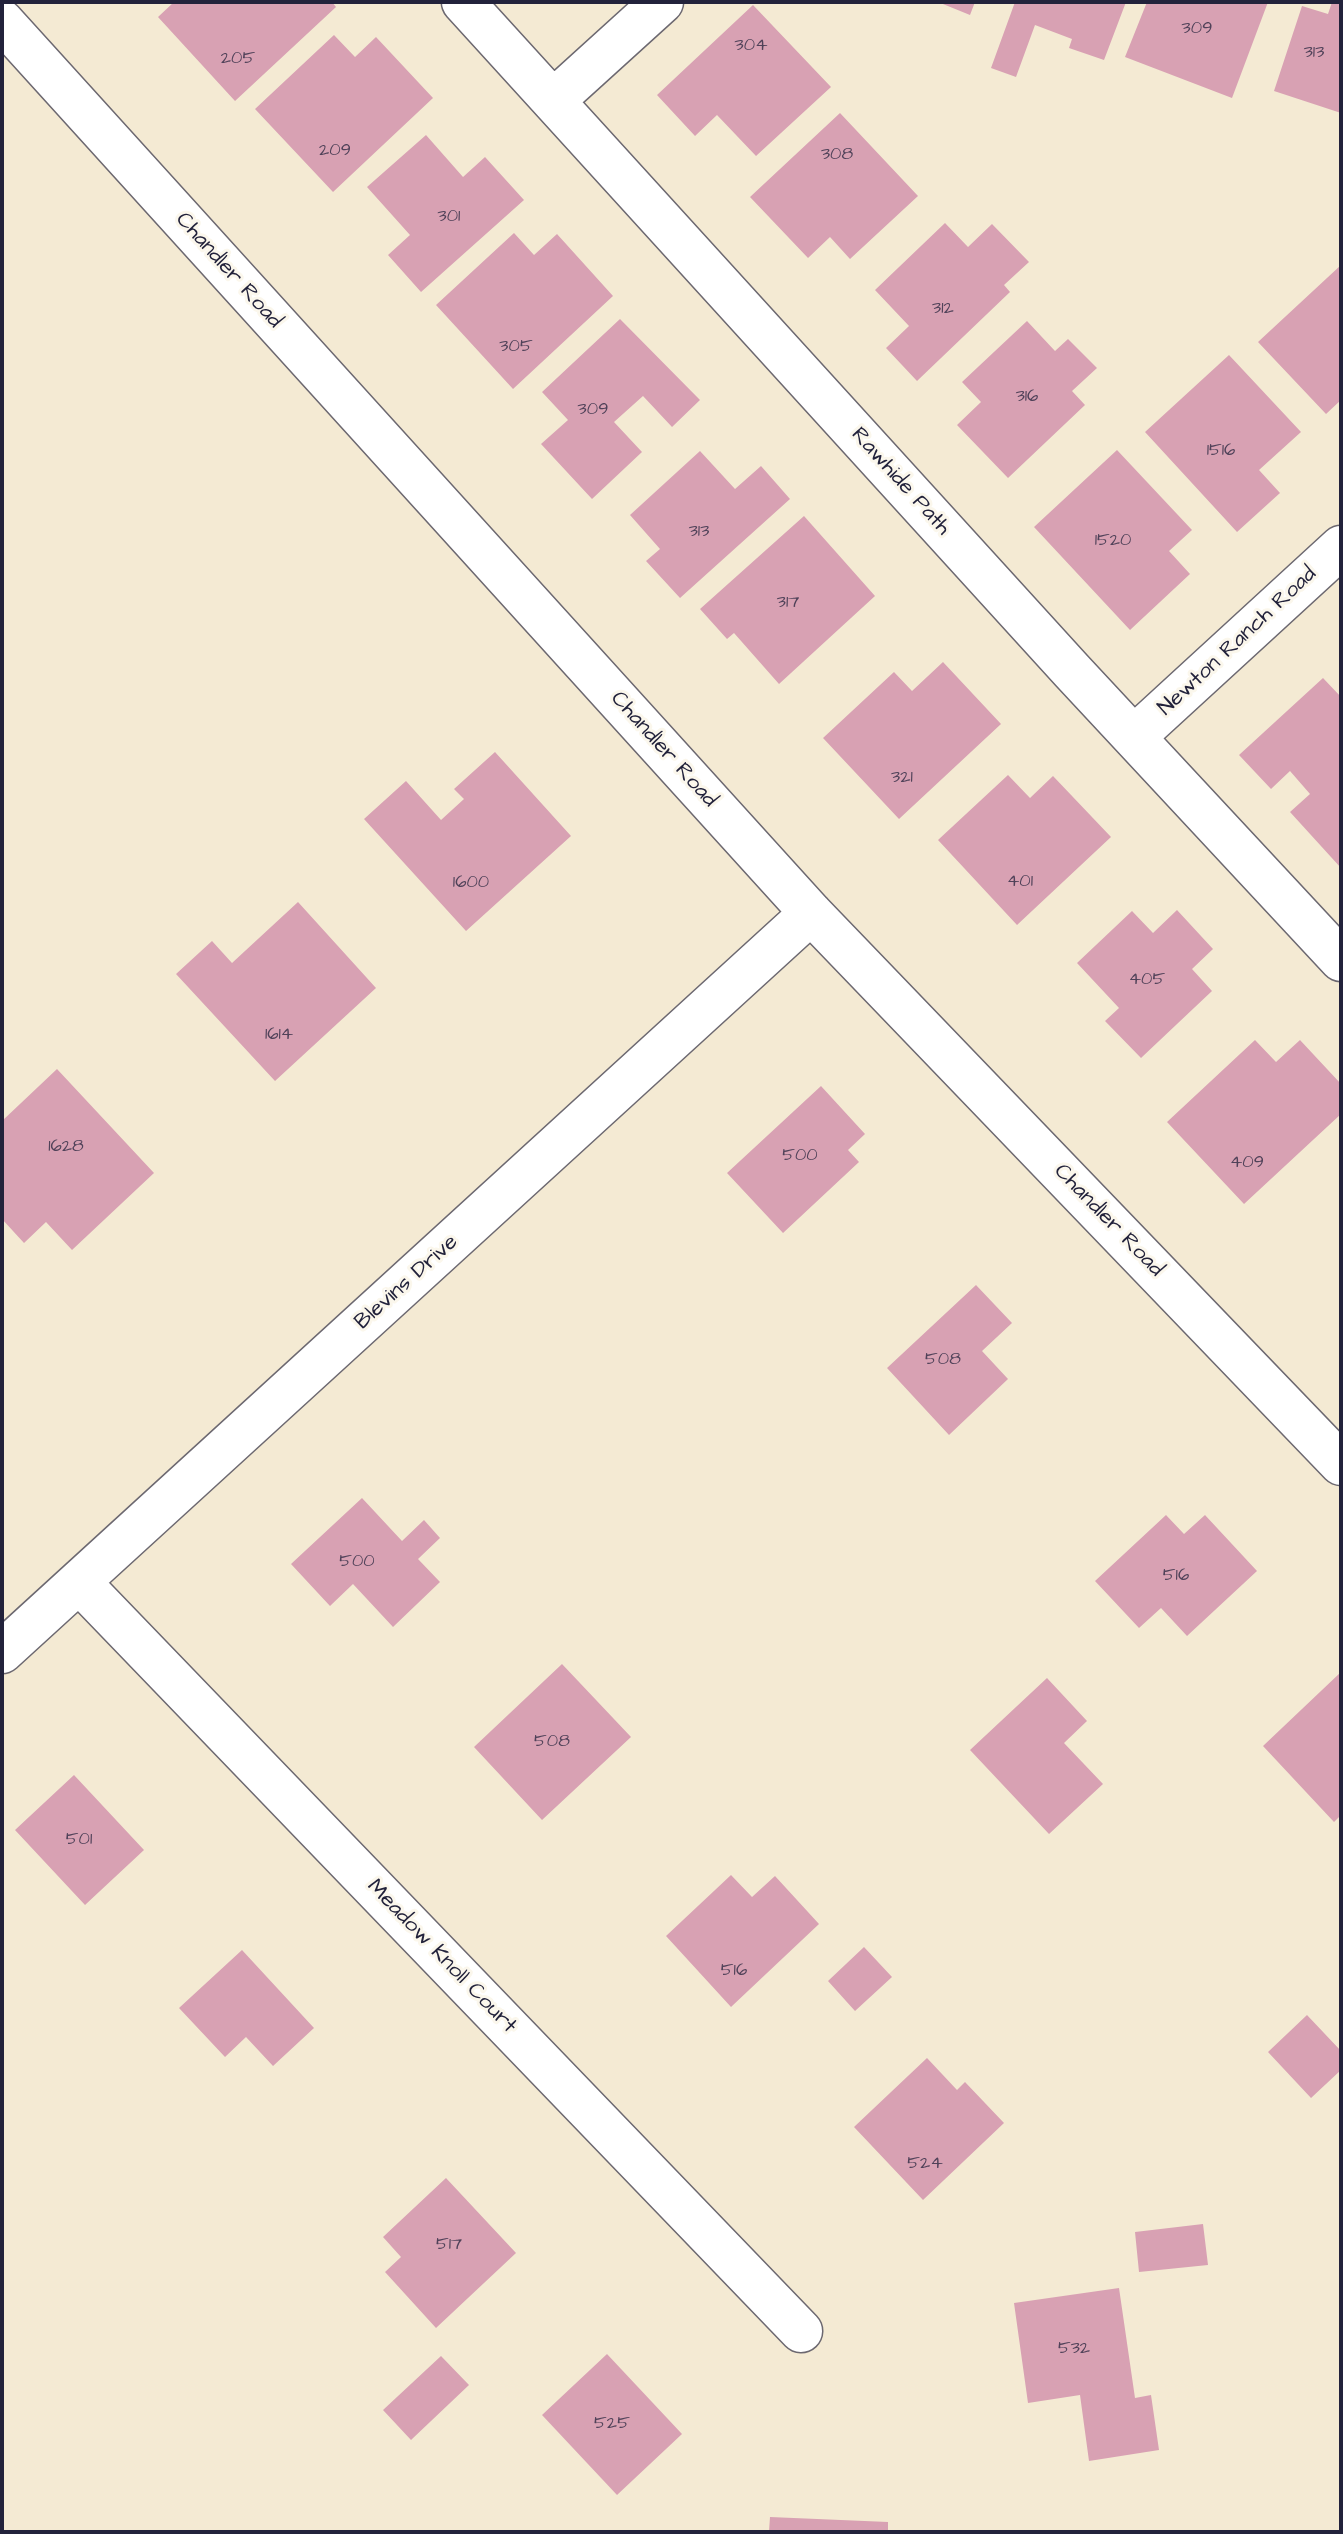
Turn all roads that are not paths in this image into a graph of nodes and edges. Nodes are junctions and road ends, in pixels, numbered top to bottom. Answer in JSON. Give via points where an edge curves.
{"nodes":[{"id":1,"x":463,"y":2,"type":"edge"},
{"id":2,"x":662,"y":2,"type":"edge"},
{"id":3,"x":2,"y":21,"type":"edge"},
{"id":4,"x":554,"y":100,"type":"junction"},
{"id":5,"x":1341,"y":547,"type":"edge"},
{"id":6,"x":1134,"y":737,"type":"junction"},
{"id":7,"x":811,"y":913,"type":"junction"},
{"id":8,"x":1341,"y":960,"type":"edge"},
{"id":9,"x":1341,"y":1464,"type":"edge"},
{"id":10,"x":80,"y":1583,"type":"junction"},
{"id":11,"x":2,"y":1652,"type":"edge"},
{"id":12,"x":801,"y":2331,"type":"dead end"}],
"edges":[{"from":1,"to":4,"type":"street","name":"Rawhide Path"},
{"from":2,"to":4,"type":"street"},
{"from":3,"to":7,"type":"street","name":"Chandler Road"},
{"from":4,"to":6,"type":"street","name":"Rawhide Path"},
{"from":5,"to":6,"type":"street","name":"Newton Ranch Road"},
{"from":6,"to":8,"type":"street","name":"Rawhide Path"},
{"from":7,"to":9,"type":"street","name":"Chandler Road"},
{"from":7,"to":10,"type":"street","name":"Blevins Drive"},
{"from":10,"to":11,"type":"street","name":"Blevins Drive"},
{"from":10,"to":12,"type":"street","name":"Meadow Knoll Court"}]}
